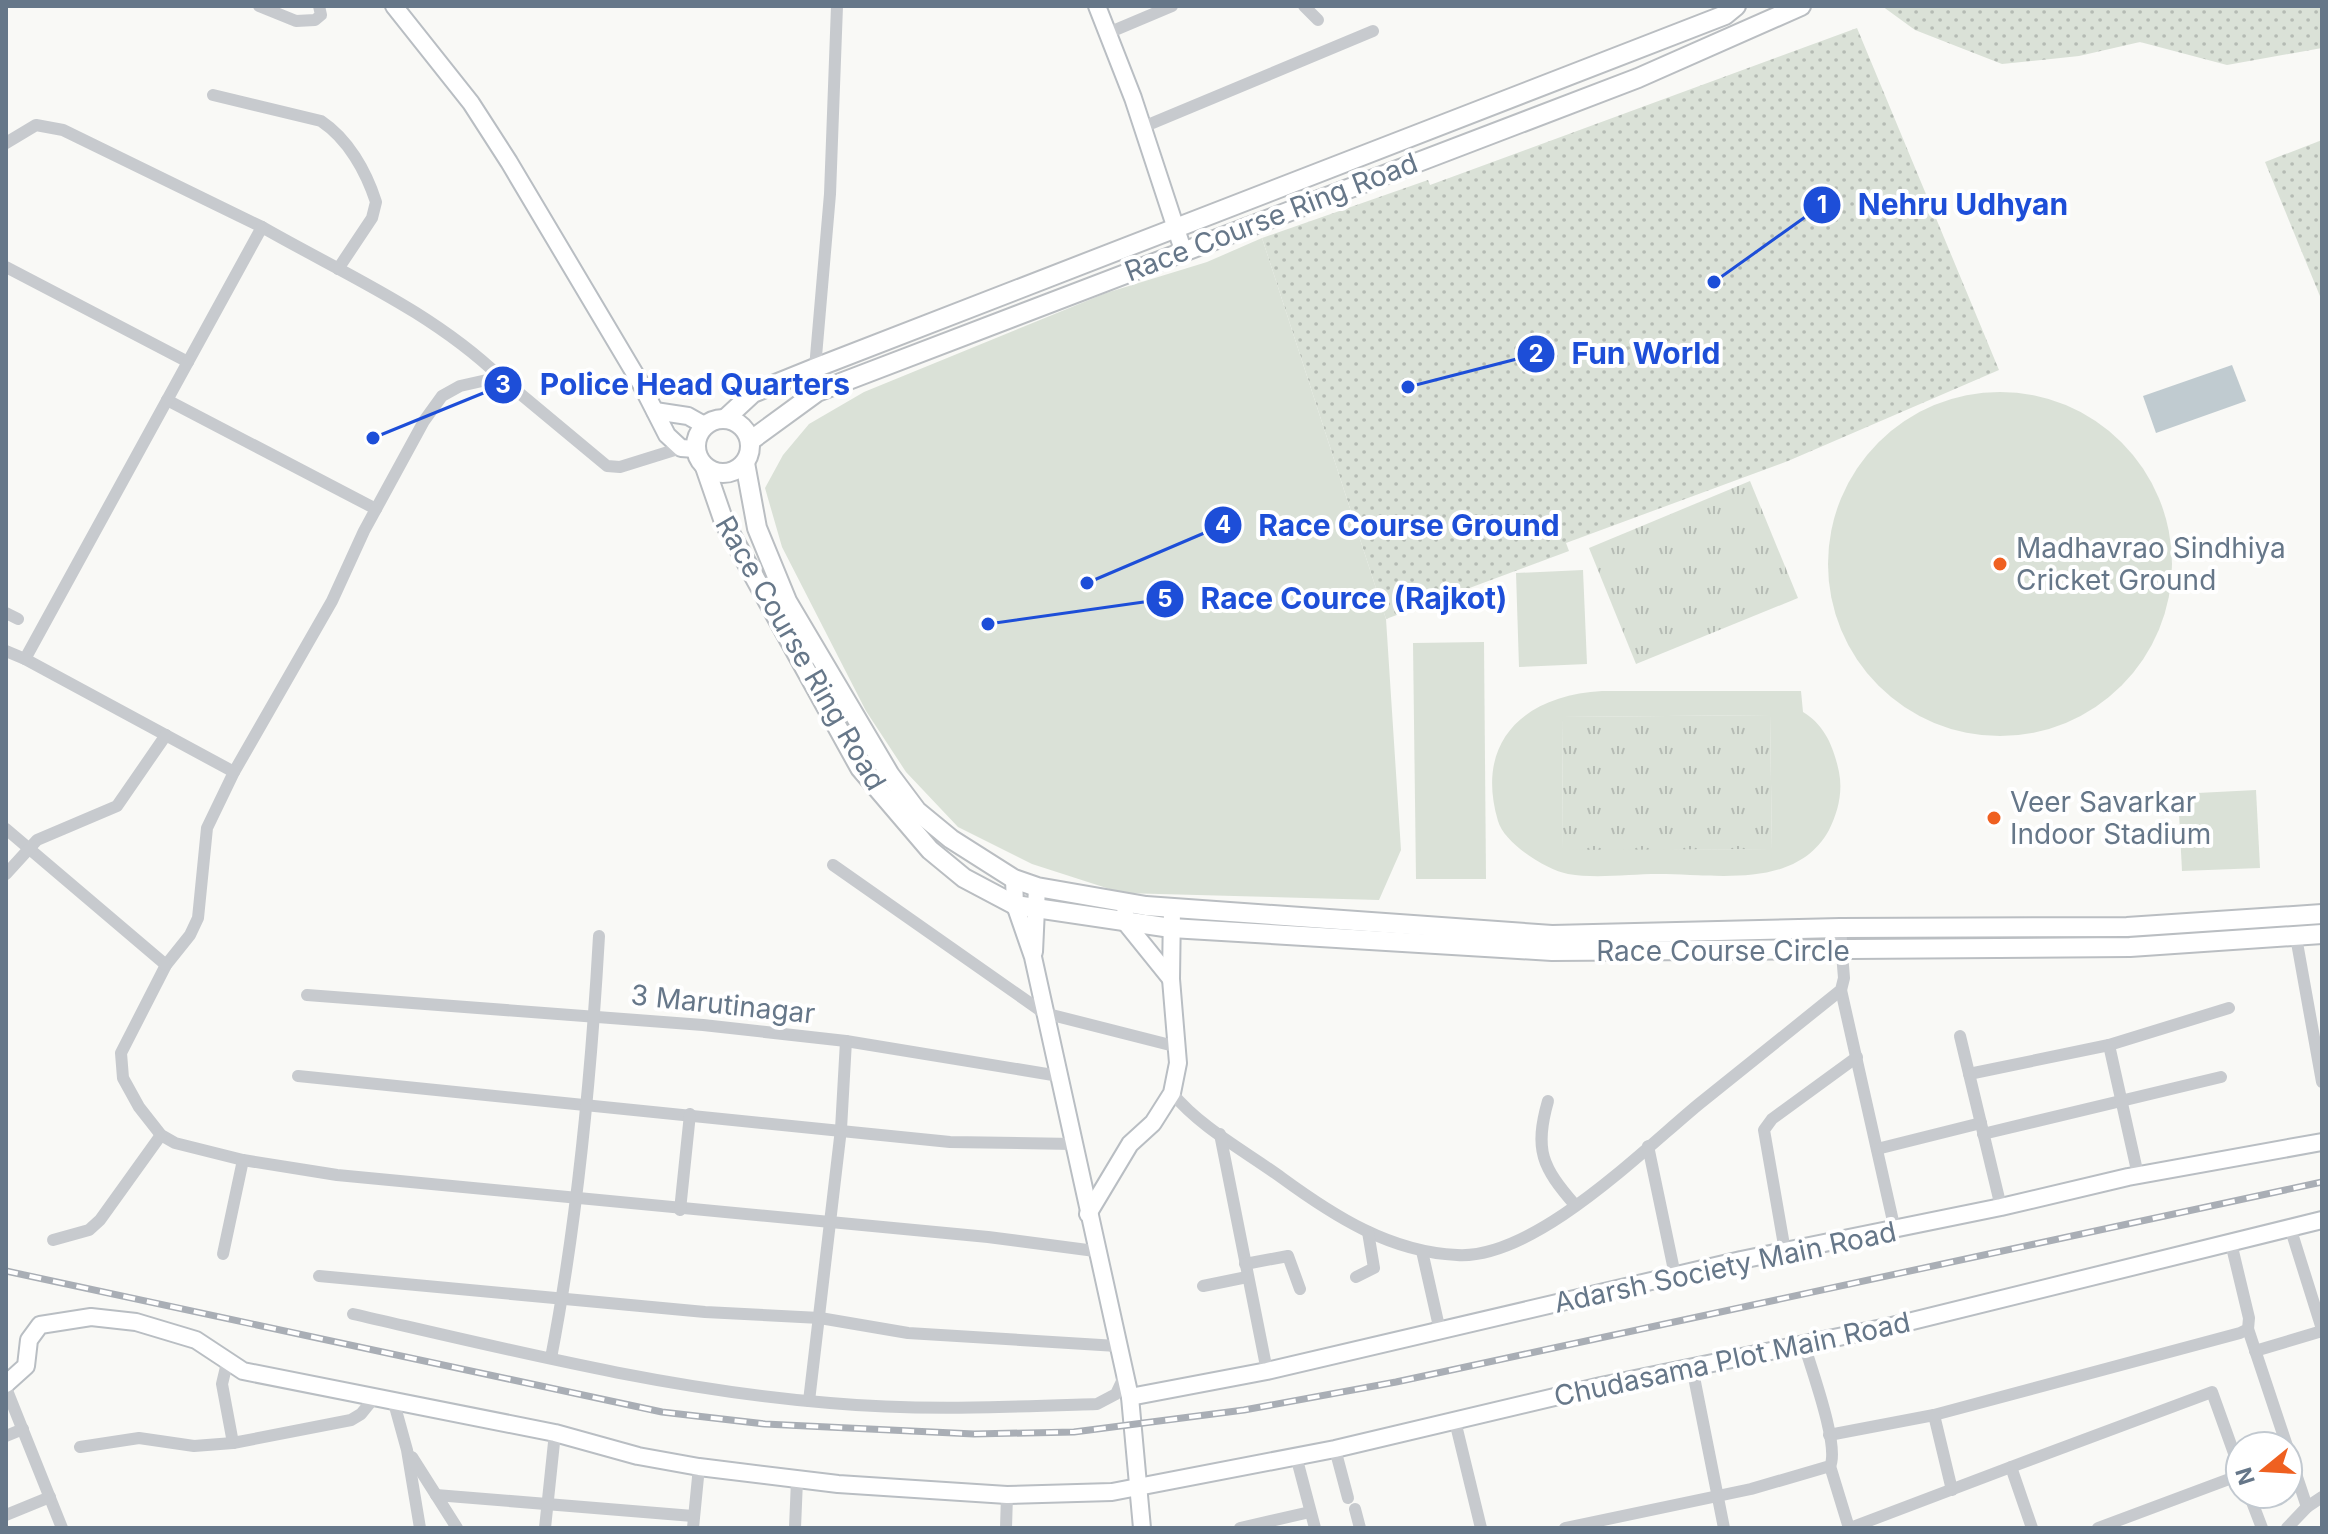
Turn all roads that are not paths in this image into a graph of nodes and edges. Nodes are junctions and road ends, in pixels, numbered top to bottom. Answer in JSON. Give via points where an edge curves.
{"nodes":[{"id":1,"x":259,"y":6,"type":"edge"},
{"id":2,"x":319,"y":6,"type":"edge"},
{"id":3,"x":394,"y":6,"type":"edge"},
{"id":4,"x":837,"y":6,"type":"edge"},
{"id":5,"x":1097,"y":6,"type":"edge"},
{"id":6,"x":1172,"y":6,"type":"edge"},
{"id":7,"x":1304,"y":6,"type":"edge"},
{"id":8,"x":1801,"y":6,"type":"edge"},
{"id":9,"x":1730,"y":9,"type":"edge"},
{"id":10,"x":1318,"y":20,"type":"dead end"},
{"id":11,"x":1373,"y":31,"type":"dead end"},
{"id":12,"x":1108,"y":33,"type":"junction"},
{"id":13,"x":213,"y":95,"type":"dead end"},
{"id":14,"x":1143,"y":127,"type":"junction"},
{"id":15,"x":6,"y":143,"type":"edge"},
{"id":16,"x":262,"y":227,"type":"junction"},
{"id":17,"x":1175,"y":228,"type":"junction"},
{"id":18,"x":1183,"y":250,"type":"junction"},
{"id":19,"x":6,"y":267,"type":"edge"},
{"id":20,"x":338,"y":269,"type":"junction"},
{"id":21,"x":188,"y":362,"type":"junction"},
{"id":22,"x":815,"y":368,"type":"junction"},
{"id":23,"x":500,"y":377,"type":"junction"},
{"id":24,"x":167,"y":400,"type":"junction"},
{"id":25,"x":655,"y":411,"type":"junction"},
{"id":26,"x":726,"y":418,"type":"junction"},
{"id":27,"x":704,"y":425,"type":"junction"},
{"id":28,"x":750,"y":441,"type":"junction"},
{"id":29,"x":688,"y":449,"type":"junction"},
{"id":30,"x":745,"y":463,"type":"junction"},
{"id":31,"x":705,"y":467,"type":"junction"},
{"id":32,"x":376,"y":509,"type":"junction"},
{"id":33,"x":6,"y":613,"type":"edge"},
{"id":34,"x":18,"y":619,"type":"dead end"},
{"id":35,"x":6,"y":651,"type":"edge"},
{"id":36,"x":25,"y":659,"type":"junction"},
{"id":37,"x":166,"y":735,"type":"junction"},
{"id":38,"x":234,"y":772,"type":"junction"},
{"id":39,"x":6,"y":829,"type":"edge"},
{"id":40,"x":28,"y":848,"type":"junction"},
{"id":41,"x":833,"y":865,"type":"dead end"},
{"id":42,"x":6,"y":874,"type":"edge"},
{"id":43,"x":1014,"y":879,"type":"junction"},
{"id":44,"x":1037,"y":887,"type":"junction"},
{"id":45,"x":1126,"y":903,"type":"junction"},
{"id":46,"x":1015,"y":905,"type":"junction"},
{"id":47,"x":1146,"y":906,"type":"joint"},
{"id":48,"x":1172,"y":908,"type":"junction"},
{"id":49,"x":1036,"y":909,"type":"junction"},
{"id":50,"x":2322,"y":914,"type":"edge"},
{"id":51,"x":1125,"y":922,"type":"junction"},
{"id":52,"x":1171,"y":928,"type":"junction"},
{"id":53,"x":1840,"y":928,"type":"junction"},
{"id":54,"x":2322,"y":934,"type":"edge"},
{"id":55,"x":599,"y":936,"type":"dead end"},
{"id":56,"x":2296,"y":937,"type":"junction"},
{"id":57,"x":1841,"y":951,"type":"junction"},
{"id":58,"x":1033,"y":957,"type":"junction"},
{"id":59,"x":166,"y":965,"type":"junction"},
{"id":60,"x":1171,"y":979,"type":"junction"},
{"id":61,"x":1841,"y":990,"type":"junction"},
{"id":62,"x":307,"y":995,"type":"dead end"},
{"id":63,"x":2229,"y":1008,"type":"dead end"},
{"id":64,"x":1044,"y":1013,"type":"junction"},
{"id":65,"x":594,"y":1016,"type":"junction"},
{"id":66,"x":1960,"y":1036,"type":"dead end"},
{"id":67,"x":846,"y":1041,"type":"junction"},
{"id":68,"x":2109,"y":1045,"type":"junction"},
{"id":69,"x":1178,"y":1047,"type":"junction"},
{"id":70,"x":2318,"y":1050,"type":"edge"},
{"id":71,"x":1857,"y":1057,"type":"junction"},
{"id":72,"x":1969,"y":1074,"type":"junction"},
{"id":73,"x":298,"y":1076,"type":"dead end"},
{"id":74,"x":1059,"y":1076,"type":"junction"},
{"id":75,"x":2221,"y":1077,"type":"dead end"},
{"id":76,"x":2322,"y":1082,"type":"edge"},
{"id":77,"x":1172,"y":1093,"type":"junction"},
{"id":78,"x":1548,"y":1101,"type":"dead end"},
{"id":79,"x":2121,"y":1101,"type":"junction"},
{"id":80,"x":587,"y":1105,"type":"junction"},
{"id":81,"x":690,"y":1114,"type":"junction"},
{"id":82,"x":1982,"y":1128,"type":"junction"},
{"id":83,"x":841,"y":1129,"type":"junction"},
{"id":84,"x":1220,"y":1134,"type":"junction"},
{"id":85,"x":161,"y":1135,"type":"junction"},
{"id":86,"x":2322,"y":1142,"type":"edge"},
{"id":87,"x":1074,"y":1144,"type":"junction"},
{"id":88,"x":1648,"y":1146,"type":"junction"},
{"id":89,"x":1877,"y":1149,"type":"junction"},
{"id":90,"x":243,"y":1160,"type":"junction"},
{"id":91,"x":2138,"y":1175,"type":"junction"},
{"id":92,"x":577,"y":1199,"type":"junction"},
{"id":93,"x":1575,"y":1205,"type":"junction"},
{"id":94,"x":2001,"y":1207,"type":"junction"},
{"id":95,"x":680,"y":1210,"type":"junction"},
{"id":96,"x":1088,"y":1214,"type":"junction"},
{"id":97,"x":2322,"y":1220,"type":"edge"},
{"id":98,"x":830,"y":1221,"type":"junction"},
{"id":99,"x":2290,"y":1227,"type":"junction"},
{"id":100,"x":1895,"y":1230,"type":"junction"},
{"id":101,"x":1368,"y":1232,"type":"junction"},
{"id":102,"x":53,"y":1240,"type":"dead end"},
{"id":103,"x":2231,"y":1243,"type":"junction"},
{"id":104,"x":1095,"y":1251,"type":"junction"},
{"id":105,"x":1422,"y":1251,"type":"junction"},
{"id":106,"x":1785,"y":1251,"type":"junction"},
{"id":107,"x":223,"y":1254,"type":"dead end"},
{"id":108,"x":1246,"y":1270,"type":"junction"},
{"id":109,"x":1675,"y":1275,"type":"junction"},
{"id":110,"x":319,"y":1276,"type":"dead end"},
{"id":111,"x":1356,"y":1277,"type":"dead end"},
{"id":112,"x":1203,"y":1286,"type":"dead end"},
{"id":113,"x":1300,"y":1289,"type":"dead end"},
{"id":114,"x":563,"y":1297,"type":"junction"},
{"id":115,"x":353,"y":1314,"type":"dead end"},
{"id":116,"x":820,"y":1318,"type":"junction"},
{"id":117,"x":2248,"y":1329,"type":"junction"},
{"id":118,"x":2322,"y":1330,"type":"edge"},
{"id":119,"x":1440,"y":1331,"type":"junction"},
{"id":120,"x":1804,"y":1344,"type":"junction"},
{"id":121,"x":1117,"y":1346,"type":"junction"},
{"id":122,"x":2255,"y":1351,"type":"junction"},
{"id":123,"x":551,"y":1358,"type":"junction"},
{"id":124,"x":227,"y":1363,"type":"junction"},
{"id":125,"x":1692,"y":1367,"type":"junction"},
{"id":126,"x":1267,"y":1371,"type":"junction"},
{"id":127,"x":1124,"y":1377,"type":"junction"},
{"id":128,"x":6,"y":1386,"type":"edge"},
{"id":129,"x":1130,"y":1397,"type":"junction"},
{"id":130,"x":374,"y":1398,"type":"junction"},
{"id":131,"x":809,"y":1401,"type":"junction"},
{"id":132,"x":394,"y":1403,"type":"junction"},
{"id":133,"x":1934,"y":1415,"type":"junction"},
{"id":134,"x":1455,"y":1421,"type":"junction"},
{"id":135,"x":23,"y":1429,"type":"junction"},
{"id":136,"x":2225,"y":1430,"type":"edge"},
{"id":137,"x":2281,"y":1430,"type":"edge"},
{"id":138,"x":555,"y":1433,"type":"junction"},
{"id":139,"x":1829,"y":1435,"type":"junction"},
{"id":140,"x":6,"y":1436,"type":"edge"},
{"id":141,"x":233,"y":1443,"type":"junction"},
{"id":142,"x":80,"y":1447,"type":"dead end"},
{"id":143,"x":1335,"y":1449,"type":"junction"},
{"id":144,"x":407,"y":1450,"type":"junction"},
{"id":145,"x":1289,"y":1458,"type":"junction"},
{"id":146,"x":1830,"y":1466,"type":"junction"},
{"id":147,"x":699,"y":1467,"type":"junction"},
{"id":148,"x":2011,"y":1467,"type":"junction"},
{"id":149,"x":2224,"y":1478,"type":"edge"},
{"id":150,"x":797,"y":1480,"type":"junction"},
{"id":151,"x":1139,"y":1489,"type":"junction"},
{"id":152,"x":1952,"y":1490,"type":"junction"},
{"id":153,"x":436,"y":1495,"type":"junction"},
{"id":154,"x":1007,"y":1495,"type":"junction"},
{"id":155,"x":1717,"y":1496,"type":"junction"},
{"id":156,"x":50,"y":1497,"type":"junction"},
{"id":157,"x":2322,"y":1497,"type":"edge"},
{"id":158,"x":2304,"y":1498,"type":"edge"},
{"id":159,"x":546,"y":1503,"type":"junction"},
{"id":160,"x":2307,"y":1507,"type":"junction"},
{"id":161,"x":1310,"y":1512,"type":"junction"},
{"id":162,"x":6,"y":1515,"type":"edge"},
{"id":163,"x":693,"y":1522,"type":"edge"},
{"id":164,"x":1600,"y":1524,"type":"edge"},
{"id":165,"x":62,"y":1528,"type":"edge"},
{"id":166,"x":420,"y":1528,"type":"edge"},
{"id":167,"x":457,"y":1528,"type":"edge"},
{"id":168,"x":545,"y":1528,"type":"edge"},
{"id":169,"x":795,"y":1528,"type":"edge"},
{"id":170,"x":1006,"y":1528,"type":"edge"},
{"id":171,"x":1142,"y":1528,"type":"edge"},
{"id":172,"x":1240,"y":1528,"type":"edge"},
{"id":173,"x":1315,"y":1528,"type":"edge"},
{"id":174,"x":1360,"y":1528,"type":"edge"},
{"id":175,"x":1481,"y":1528,"type":"edge"},
{"id":176,"x":1565,"y":1528,"type":"edge"},
{"id":177,"x":1724,"y":1528,"type":"edge"},
{"id":178,"x":1850,"y":1528,"type":"edge"},
{"id":179,"x":2032,"y":1528,"type":"edge"},
{"id":180,"x":2098,"y":1528,"type":"edge"},
{"id":181,"x":2287,"y":1528,"type":"edge"}],
"edges":[{"from":1,"to":2,"type":"street","via":[[296,21],[315,20],[321,15]]},
{"from":3,"to":25,"type":"street","via":[[471,103]]},
{"from":4,"to":22,"type":"street","via":[[830,194]]},
{"from":5,"to":12,"type":"street"},
{"from":6,"to":12,"type":"street"},
{"from":7,"to":10,"type":"street"},
{"from":8,"to":18,"type":"main road","name":"Race Course Ring Road","via":[[1638,78]]},
{"from":9,"to":17,"type":"main road","name":"Race Course Ring Road","via":[[1478,113]]},
{"from":11,"to":14,"type":"street"},
{"from":12,"to":14,"type":"street"},
{"from":13,"to":20,"type":"street","via":[[321,121],[350,150],[376,202],[372,218]]},
{"from":14,"to":17,"type":"street"},
{"from":15,"to":16,"type":"street","via":[[36,125],[63,130]]},
{"from":16,"to":20,"type":"street"},
{"from":16,"to":21,"type":"street"},
{"from":17,"to":18,"type":"street"},
{"from":17,"to":22,"type":"main road","name":"Race Course Ring Road"},
{"from":18,"to":28,"type":"main road","name":"Race Course Ring Road","via":[[817,392]]},
{"from":19,"to":21,"type":"street"},
{"from":20,"to":23,"type":"street","via":[[430,320]]},
{"from":21,"to":24,"type":"street"},
{"from":22,"to":26,"type":"main road","name":"Race Course Ring Road","via":[[753,393]]},
{"from":23,"to":29,"type":"street","via":[[607,466]]},
{"from":23,"to":32,"type":"street","via":[[442,396]]},
{"from":24,"to":32,"type":"street"},
{"from":24,"to":36,"type":"street"},
{"from":25,"to":27,"type":"street","via":[[688,416]]},
{"from":25,"to":29,"type":"street","via":[[667,435]]},
{"from":26,"to":27,"type":"main road"},
{"from":26,"to":28,"type":"main road","via":[[742,426]]},
{"from":27,"to":29,"type":"main road"},
{"from":28,"to":30,"type":"main road"},
{"from":29,"to":31,"type":"main road"},
{"from":30,"to":31,"type":"main road","via":[[730,472]]},
{"from":30,"to":43,"type":"main road","name":"Race Course Ring Road","via":[[757,528],[787,601],[890,775],[917,811]]},
{"from":31,"to":46,"type":"main road","name":"Race Course Ring Road","via":[[724,522],[860,768],[930,850],[964,878]]},
{"from":32,"to":38,"type":"street","via":[[332,601]]},
{"from":33,"to":34,"type":"street"},
{"from":35,"to":36,"type":"street"},
{"from":36,"to":37,"type":"street"},
{"from":37,"to":38,"type":"street"},
{"from":37,"to":40,"type":"street","via":[[117,806],[49,833]]},
{"from":38,"to":59,"type":"street","via":[[207,828],[198,918]]},
{"from":39,"to":40,"type":"street"},
{"from":40,"to":42,"type":"street"},
{"from":40,"to":59,"type":"street"},
{"from":41,"to":64,"type":"street"},
{"from":43,"to":44,"type":"main road","name":"Race Course Ring Road"},
{"from":43,"to":46,"type":"street"},
{"from":44,"to":45,"type":"main road","name":"Race Course Ring Road"},
{"from":44,"to":49,"type":"street"},
{"from":45,"to":47,"type":"main road","name":"Race Course Ring Road"},
{"from":45,"to":51,"type":"street"},
{"from":46,"to":49,"type":"main road","name":"Race Course Ring Road"},
{"from":46,"to":58,"type":"street"},
{"from":47,"to":48,"type":"main road","name":"Race Course Circle"},
{"from":48,"to":52,"type":"street"},
{"from":48,"to":53,"type":"main road","name":"Race Course Circle","via":[[1552,935]]},
{"from":49,"to":51,"type":"main road","name":"Race Course Ring Road"},
{"from":49,"to":58,"type":"street"},
{"from":50,"to":53,"type":"main road","name":"Race Course Circle","via":[[2127,927]]},
{"from":51,"to":52,"type":"main road","name":"Race Course Circle"},
{"from":51,"to":60,"type":"street"},
{"from":52,"to":57,"type":"main road","name":"Race Course Circle","via":[[1552,951]]},
{"from":52,"to":60,"type":"street"},
{"from":53,"to":57,"type":"street"},
{"from":54,"to":56,"type":"main road","name":"Race Course Circle"},
{"from":55,"to":65,"type":"street"},
{"from":56,"to":57,"type":"main road","name":"Race Course Circle","via":[[2130,947]]},
{"from":56,"to":70,"type":"street"},
{"from":57,"to":61,"type":"street"},
{"from":58,"to":64,"type":"street"},
{"from":59,"to":85,"type":"street","via":[[121,1053],[123,1078]]},
{"from":60,"to":69,"type":"street"},
{"from":61,"to":71,"type":"street"},
{"from":61,"to":88,"type":"street"},
{"from":62,"to":65,"type":"street","name":"3 Marutinagar"},
{"from":63,"to":68,"type":"street"},
{"from":64,"to":69,"type":"street"},
{"from":64,"to":74,"type":"street"},
{"from":65,"to":67,"type":"street","name":"3 Marutinagar"},
{"from":65,"to":80,"type":"street"},
{"from":66,"to":72,"type":"street"},
{"from":67,"to":74,"type":"street","name":"3 Marutinagar"},
{"from":67,"to":83,"type":"street"},
{"from":68,"to":72,"type":"street"},
{"from":68,"to":79,"type":"street"},
{"from":69,"to":77,"type":"street"},
{"from":70,"to":76,"type":"street"},
{"from":71,"to":89,"type":"street"},
{"from":71,"to":106,"type":"street","via":[[1764,1130]]},
{"from":72,"to":82,"type":"street"},
{"from":73,"to":80,"type":"street"},
{"from":74,"to":87,"type":"street"},
{"from":75,"to":79,"type":"street"},
{"from":77,"to":84,"type":"street"},
{"from":77,"to":96,"type":"street","via":[[1153,1123],[1130,1144]]},
{"from":78,"to":93,"type":"street","via":[[1540,1151],[1555,1183]]},
{"from":79,"to":82,"type":"street"},
{"from":79,"to":91,"type":"street"},
{"from":80,"to":81,"type":"street"},
{"from":80,"to":92,"type":"street"},
{"from":81,"to":83,"type":"street"},
{"from":81,"to":95,"type":"street"},
{"from":82,"to":89,"type":"street"},
{"from":82,"to":94,"type":"street"},
{"from":83,"to":87,"type":"street","via":[[950,1142]]},
{"from":83,"to":98,"type":"street"},
{"from":84,"to":101,"type":"street"},
{"from":84,"to":108,"type":"street"},
{"from":85,"to":90,"type":"street"},
{"from":85,"to":102,"type":"street","via":[[100,1220],[89,1230]]},
{"from":86,"to":91,"type":"street","name":"Adarsh Society Main Road"},
{"from":87,"to":96,"type":"street"},
{"from":88,"to":93,"type":"street"},
{"from":88,"to":109,"type":"street"},
{"from":89,"to":100,"type":"street"},
{"from":90,"to":92,"type":"street"},
{"from":90,"to":107,"type":"street"},
{"from":91,"to":94,"type":"street","name":"Adarsh Society Main Road"},
{"from":92,"to":95,"type":"street"},
{"from":92,"to":114,"type":"street"},
{"from":93,"to":105,"type":"street","via":[[1512,1244],[1460,1256]]},
{"from":94,"to":100,"type":"street","name":"Adarsh Society Main Road"},
{"from":95,"to":98,"type":"street"},
{"from":96,"to":104,"type":"street"},
{"from":97,"to":99,"type":"street","name":"Chudasama Plot Main Road"},
{"from":98,"to":104,"type":"street"},
{"from":98,"to":116,"type":"street"},
{"from":99,"to":103,"type":"street","name":"Chudasama Plot Main Road"},
{"from":99,"to":118,"type":"street"},
{"from":100,"to":106,"type":"street","name":"Adarsh Society Main Road"},
{"from":101,"to":105,"type":"street"},
{"from":101,"to":111,"type":"street","via":[[1374,1268]]},
{"from":103,"to":117,"type":"street"},
{"from":103,"to":120,"type":"street","name":"Chudasama Plot Main Road"},
{"from":104,"to":121,"type":"street"},
{"from":105,"to":119,"type":"street"},
{"from":106,"to":109,"type":"street","name":"Adarsh Society Main Road"},
{"from":108,"to":112,"type":"street"},
{"from":108,"to":113,"type":"street","via":[[1288,1256]]},
{"from":108,"to":126,"type":"street"},
{"from":109,"to":119,"type":"street","name":"Adarsh Society Main Road"},
{"from":110,"to":114,"type":"street"},
{"from":114,"to":116,"type":"street"},
{"from":114,"to":123,"type":"street"},
{"from":115,"to":123,"type":"street"},
{"from":116,"to":121,"type":"street","via":[[908,1333]]},
{"from":116,"to":131,"type":"street"},
{"from":117,"to":122,"type":"street"},
{"from":117,"to":133,"type":"street"},
{"from":118,"to":122,"type":"street"},
{"from":119,"to":126,"type":"street","name":"Adarsh Society Main Road"},
{"from":120,"to":125,"type":"street","name":"Chudasama Plot Main Road"},
{"from":120,"to":139,"type":"street"},
{"from":121,"to":127,"type":"street"},
{"from":122,"to":137,"type":"street"},
{"from":123,"to":131,"type":"street"},
{"from":124,"to":128,"type":"street","name":"Chudasama Plot Main Road","via":[[196,1340],[136,1322],[53,1320],[32,1331],[26,1366]]},
{"from":124,"to":130,"type":"street","name":"Chudasama Plot Main Road","via":[[243,1371]]},
{"from":124,"to":141,"type":"street","via":[[222,1384]]},
{"from":125,"to":134,"type":"street","name":"Chudasama Plot Main Road"},
{"from":125,"to":155,"type":"street"},
{"from":126,"to":129,"type":"street","name":"Adarsh Society Main Road"},
{"from":127,"to":129,"type":"street"},
{"from":127,"to":131,"type":"street","via":[[1116,1394],[1097,1404],[916,1408]]},
{"from":128,"to":135,"type":"street"},
{"from":129,"to":151,"type":"street"},
{"from":130,"to":132,"type":"street","name":"Chudasama Plot Main Road"},
{"from":130,"to":141,"type":"street","via":[[351,1420]]},
{"from":132,"to":138,"type":"street","name":"Chudasama Plot Main Road"},
{"from":132,"to":144,"type":"street"},
{"from":133,"to":139,"type":"street"},
{"from":133,"to":152,"type":"street"},
{"from":134,"to":143,"type":"street","name":"Chudasama Plot Main Road"},
{"from":134,"to":175,"type":"street"},
{"from":135,"to":140,"type":"street"},
{"from":135,"to":156,"type":"street"},
{"from":136,"to":148,"type":"street","via":[[2212,1392]]},
{"from":138,"to":147,"type":"street","name":"Chudasama Plot Main Road"},
{"from":138,"to":159,"type":"street"},
{"from":139,"to":146,"type":"street"},
{"from":141,"to":142,"type":"street","via":[[194,1446],[139,1438]]},
{"from":143,"to":145,"type":"street","name":"Chudasama Plot Main Road"},
{"from":143,"to":174,"type":"street"},
{"from":144,"to":153,"type":"street"},
{"from":144,"to":166,"type":"street"},
{"from":145,"to":151,"type":"street","name":"Chudasama Plot Main Road"},
{"from":145,"to":161,"type":"street"},
{"from":146,"to":155,"type":"street"},
{"from":146,"to":178,"type":"street"},
{"from":147,"to":150,"type":"street","name":"Chudasama Plot Main Road"},
{"from":147,"to":163,"type":"street"},
{"from":148,"to":152,"type":"street"},
{"from":148,"to":179,"type":"street"},
{"from":149,"to":180,"type":"street"},
{"from":150,"to":154,"type":"street","name":"Chudasama Plot Main Road"},
{"from":150,"to":169,"type":"street"},
{"from":151,"to":154,"type":"street","name":"Chudasama Plot Main Road"},
{"from":151,"to":171,"type":"street"},
{"from":152,"to":178,"type":"street"},
{"from":153,"to":159,"type":"street"},
{"from":153,"to":167,"type":"street"},
{"from":154,"to":170,"type":"street"},
{"from":155,"to":164,"type":"street"},
{"from":155,"to":177,"type":"street"},
{"from":156,"to":162,"type":"street"},
{"from":156,"to":165,"type":"street"},
{"from":157,"to":160,"type":"street"},
{"from":158,"to":160,"type":"street"},
{"from":159,"to":163,"type":"street"},
{"from":159,"to":168,"type":"street"},
{"from":160,"to":181,"type":"street"},
{"from":161,"to":172,"type":"street"},
{"from":161,"to":173,"type":"street"},
{"from":164,"to":176,"type":"street"}]}
